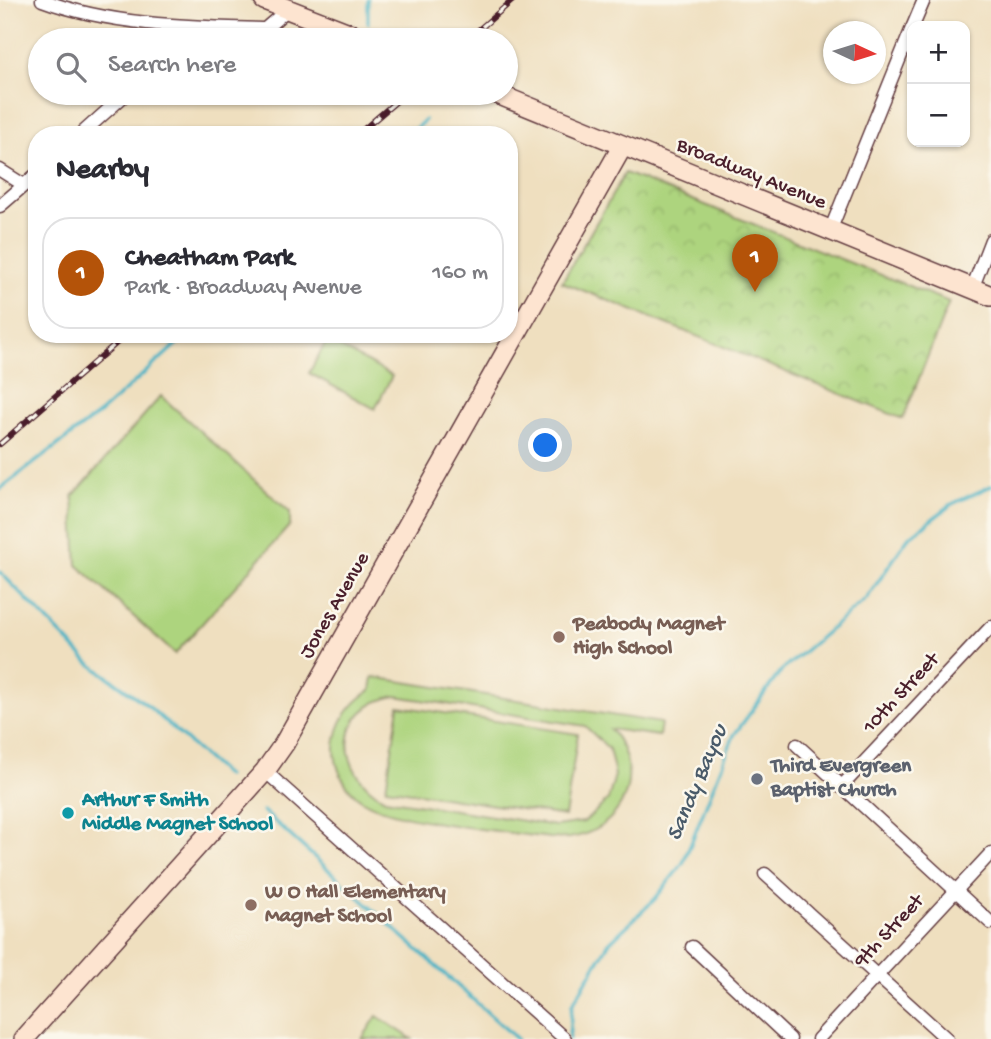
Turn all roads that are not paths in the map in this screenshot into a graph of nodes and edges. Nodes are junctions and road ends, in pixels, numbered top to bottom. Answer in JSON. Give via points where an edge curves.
{"nodes":[{"id":1,"x":42,"y":0,"type":"edge"},
{"id":2,"x":264,"y":0,"type":"edge"},
{"id":3,"x":924,"y":0,"type":"edge"},
{"id":4,"x":288,"y":9,"type":"junction"},
{"id":5,"x":915,"y":21,"type":"edge"},
{"id":6,"x":200,"y":27,"type":"joint"},
{"id":7,"x":232,"y":28,"type":"edge"},
{"id":8,"x":266,"y":28,"type":"edge"},
{"id":9,"x":336,"y":28,"type":"edge"},
{"id":10,"x":907,"y":42,"type":"edge"},
{"id":11,"x":518,"y":103,"type":"edge"},
{"id":12,"x":114,"y":105,"type":"edge"},
{"id":13,"x":90,"y":126,"type":"edge"},
{"id":14,"x":622,"y":148,"type":"junction"},
{"id":15,"x":0,"y":170,"type":"edge"},
{"id":16,"x":28,"y":182,"type":"edge"},
{"id":17,"x":24,"y":185,"type":"junction"},
{"id":18,"x":0,"y":206,"type":"edge"},
{"id":19,"x":830,"y":231,"type":"junction"},
{"id":20,"x":991,"y":240,"type":"edge"},
{"id":21,"x":972,"y":289,"type":"junction"},
{"id":22,"x":991,"y":296,"type":"edge"},
{"id":23,"x":518,"y":331,"type":"edge"},
{"id":24,"x":511,"y":343,"type":"edge"},
{"id":25,"x":991,"y":627,"type":"edge"},
{"id":26,"x":797,"y":745,"type":"dead end"},
{"id":27,"x":265,"y":771,"type":"junction"},
{"id":28,"x":841,"y":787,"type":"junction"},
{"id":29,"x":991,"y":853,"type":"edge"},
{"id":30,"x":765,"y":874,"type":"dead end"},
{"id":31,"x":954,"y":891,"type":"junction"},
{"id":32,"x":991,"y":923,"type":"edge"},
{"id":33,"x":692,"y":947,"type":"dead end"},
{"id":34,"x":876,"y":974,"type":"junction"},
{"id":35,"x":24,"y":1039,"type":"edge"},
{"id":36,"x":565,"y":1039,"type":"edge"},
{"id":37,"x":790,"y":1039,"type":"edge"},
{"id":38,"x":818,"y":1039,"type":"edge"},
{"id":39,"x":947,"y":1039,"type":"edge"}],
"edges":[{"from":1,"to":6,"type":"street","via":[[105,16]]},
{"from":2,"to":4,"type":"street"},
{"from":3,"to":5,"type":"street"},
{"from":4,"to":8,"type":"street"},
{"from":4,"to":9,"type":"street"},
{"from":6,"to":7,"type":"street"},
{"from":10,"to":19,"type":"street"},
{"from":11,"to":14,"type":"street","name":"Broadway Avenue"},
{"from":12,"to":13,"type":"street"},
{"from":14,"to":19,"type":"street","name":"Broadway Avenue"},
{"from":14,"to":23,"type":"street","name":"Jones Avenue"},
{"from":15,"to":17,"type":"street"},
{"from":16,"to":17,"type":"street"},
{"from":17,"to":18,"type":"street"},
{"from":19,"to":21,"type":"street","name":"Broadway Avenue"},
{"from":20,"to":21,"type":"street"},
{"from":21,"to":22,"type":"street","name":"Broadway Avenue"},
{"from":24,"to":27,"type":"street","name":"Jones Avenue"},
{"from":25,"to":28,"type":"street","name":"10th Street"},
{"from":26,"to":28,"type":"street"},
{"from":27,"to":35,"type":"street","name":"Jones Avenue"},
{"from":27,"to":36,"type":"street"},
{"from":28,"to":31,"type":"street"},
{"from":29,"to":31,"type":"street","name":"9th Street"},
{"from":30,"to":34,"type":"street"},
{"from":31,"to":32,"type":"street"},
{"from":31,"to":34,"type":"street","name":"9th Street"},
{"from":33,"to":37,"type":"street"},
{"from":34,"to":38,"type":"street","name":"9th Street"},
{"from":34,"to":39,"type":"street"}]}
